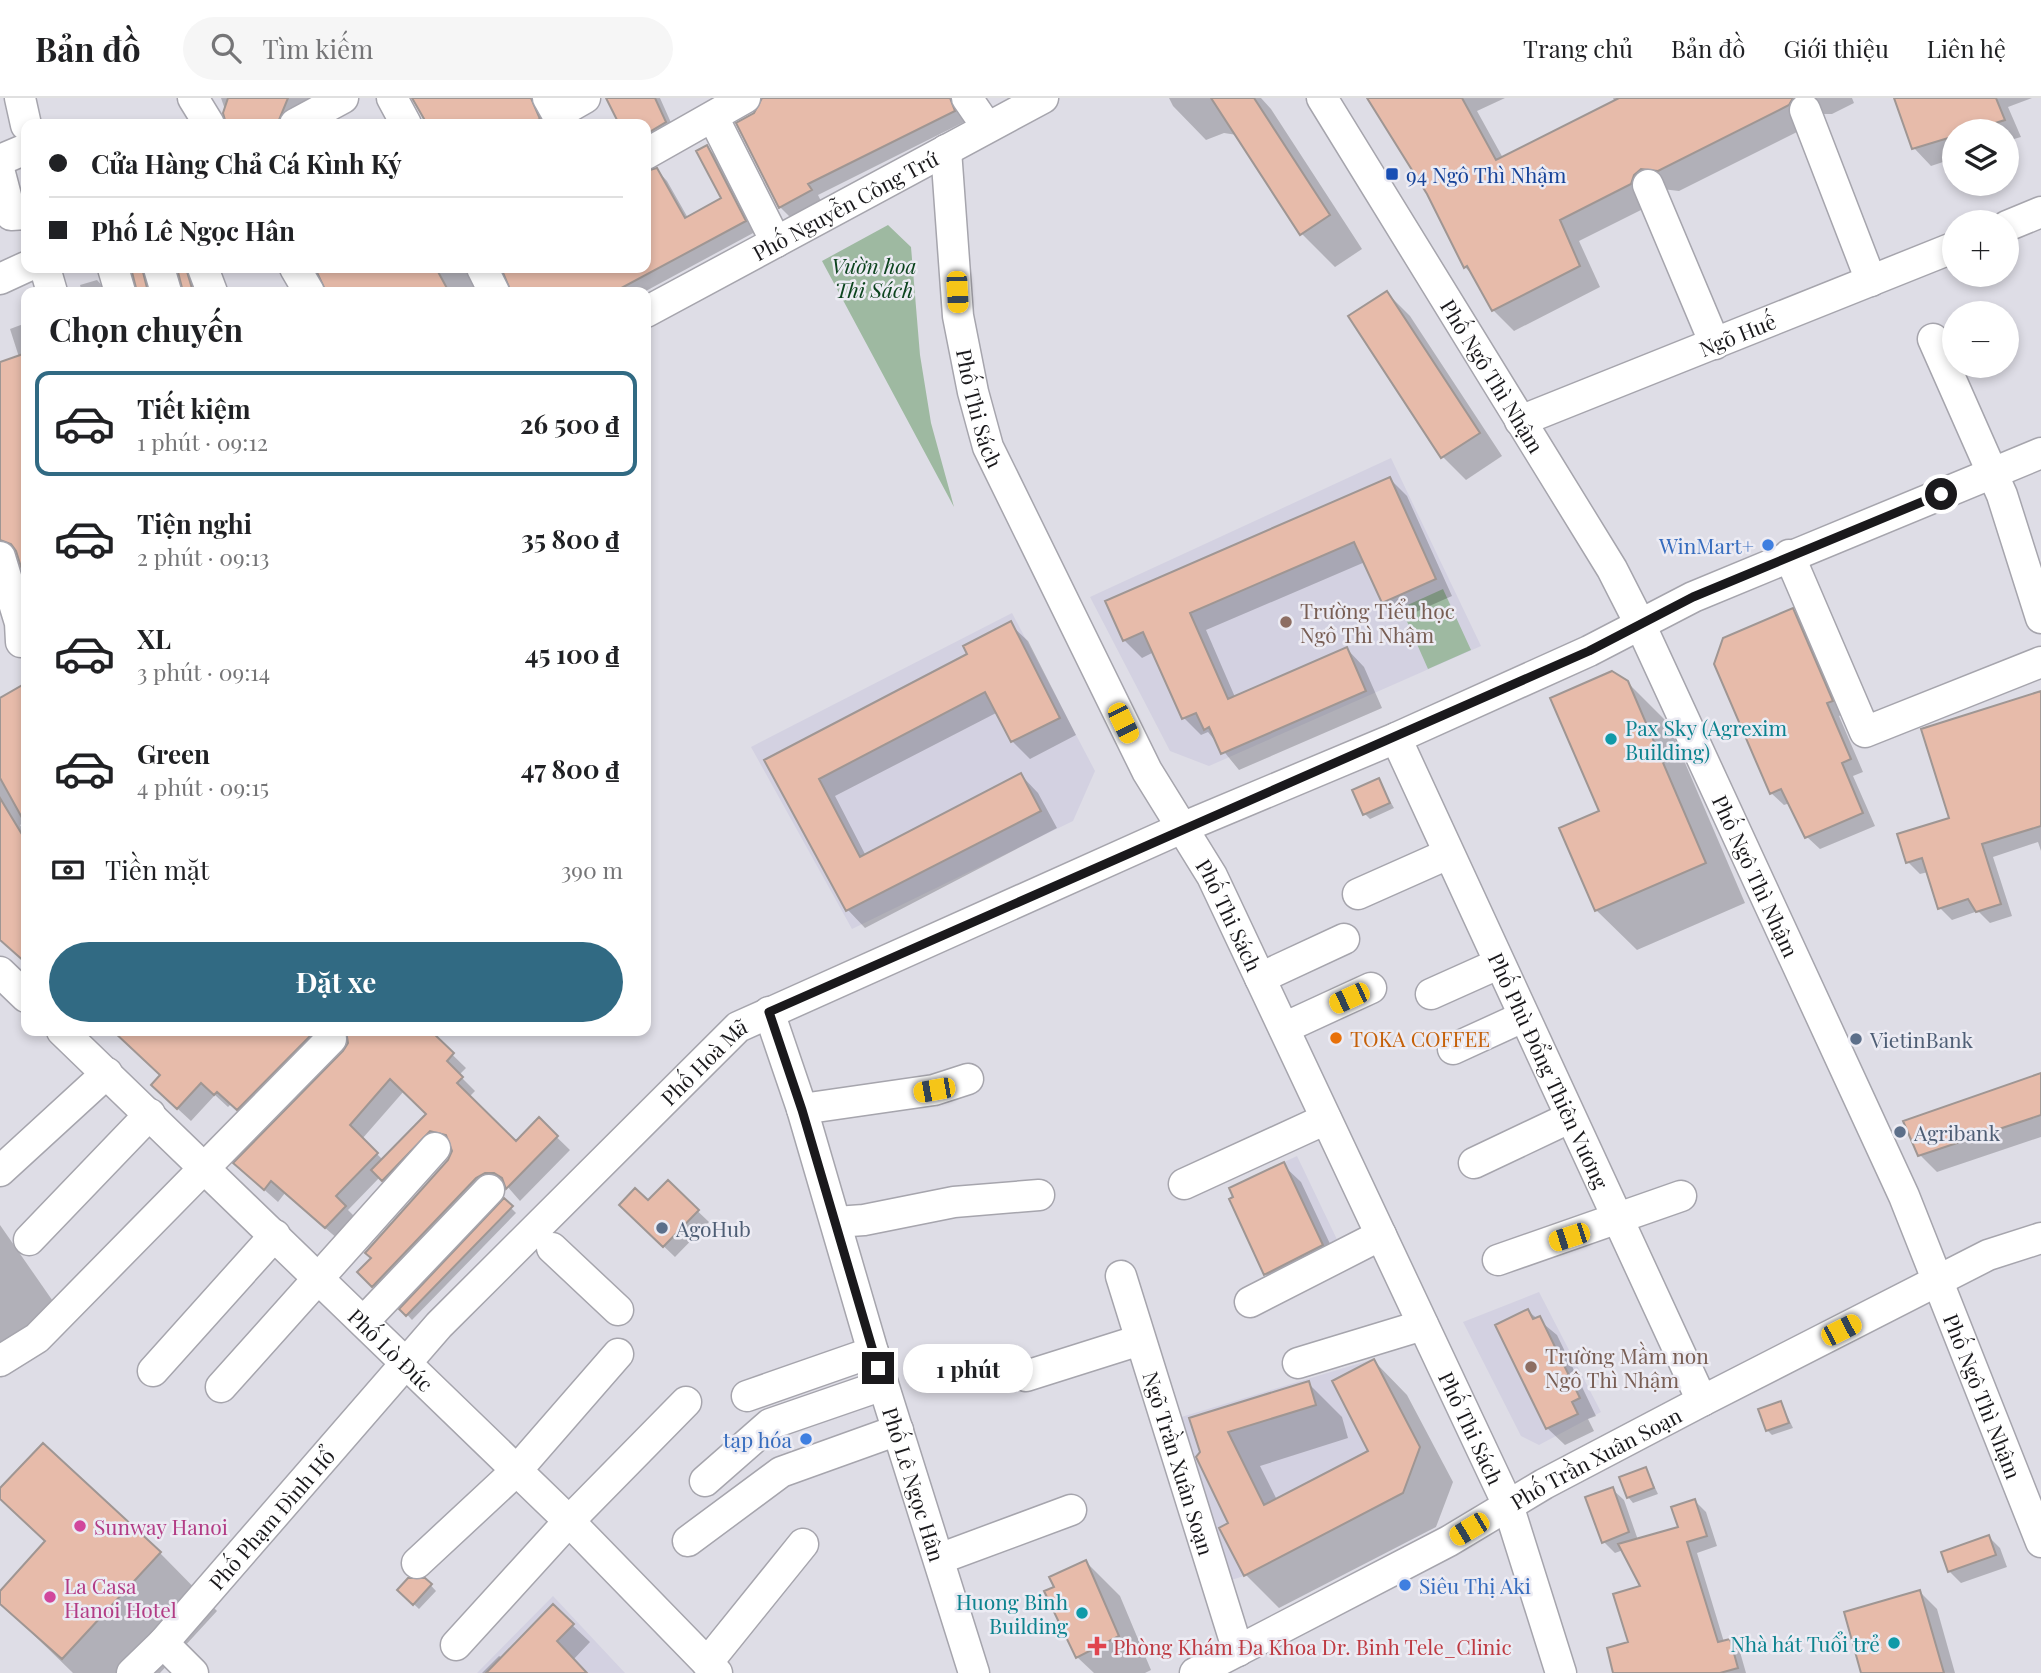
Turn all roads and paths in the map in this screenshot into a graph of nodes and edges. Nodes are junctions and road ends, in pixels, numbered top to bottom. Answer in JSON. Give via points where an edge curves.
{"nodes":[{"id":1,"x":20,"y":98,"type":"edge"},
{"id":2,"x":193,"y":98,"type":"edge"},
{"id":3,"x":343,"y":98,"type":"edge"},
{"id":4,"x":392,"y":98,"type":"edge"},
{"id":5,"x":548,"y":98,"type":"edge"},
{"id":6,"x":585,"y":98,"type":"edge"},
{"id":7,"x":745,"y":98,"type":"edge"},
{"id":8,"x":967,"y":98,"type":"edge"},
{"id":9,"x":1043,"y":98,"type":"edge"},
{"id":10,"x":1322,"y":98,"type":"edge"},
{"id":11,"x":1805,"y":110,"type":"dead end"},
{"id":12,"x":713,"y":117,"type":"junction"},
{"id":13,"x":25,"y":119,"type":"edge"},
{"id":14,"x":206,"y":119,"type":"edge"},
{"id":15,"x":304,"y":119,"type":"edge"},
{"id":16,"x":402,"y":119,"type":"edge"},
{"id":17,"x":987,"y":128,"type":"junction"},
{"id":18,"x":946,"y":149,"type":"junction"},
{"id":19,"x":21,"y":151,"type":"edge"},
{"id":20,"x":651,"y":151,"type":"edge"},
{"id":21,"x":0,"y":160,"type":"edge"},
{"id":22,"x":0,"y":173,"type":"edge"},
{"id":23,"x":1648,"y":185,"type":"dead end"},
{"id":24,"x":2041,"y":212,"type":"edge"},
{"id":25,"x":21,"y":214,"type":"edge"},
{"id":26,"x":2019,"y":221,"type":"edge"},
{"id":27,"x":776,"y":242,"type":"junction"},
{"id":28,"x":1942,"y":252,"type":"edge"},
{"id":29,"x":21,"y":269,"type":"edge"},
{"id":30,"x":0,"y":279,"type":"edge"},
{"id":31,"x":1871,"y":281,"type":"junction"},
{"id":32,"x":651,"y":309,"type":"edge"},
{"id":33,"x":1933,"y":339,"type":"dead end"},
{"id":34,"x":1715,"y":344,"type":"junction"},
{"id":35,"x":1520,"y":421,"type":"junction"},
{"id":36,"x":2041,"y":453,"type":"edge"},
{"id":37,"x":1991,"y":473,"type":"junction"},
{"id":38,"x":1789,"y":555,"type":"junction"},
{"id":39,"x":0,"y":557,"type":"edge"},
{"id":40,"x":2041,"y":618,"type":"edge"},
{"id":41,"x":1640,"y":624,"type":"junction"},
{"id":42,"x":16,"y":645,"type":"edge"},
{"id":43,"x":2041,"y":662,"type":"edge"},
{"id":44,"x":1396,"y":738,"type":"junction"},
{"id":45,"x":1184,"y":827,"type":"junction"},
{"id":46,"x":1448,"y":854,"type":"junction"},
{"id":47,"x":1358,"y":894,"type":"dead end"},
{"id":48,"x":1344,"y":939,"type":"dead end"},
{"id":49,"x":1498,"y":964,"type":"junction"},
{"id":50,"x":0,"y":972,"type":"edge"},
{"id":51,"x":1260,"y":978,"type":"junction"},
{"id":52,"x":1371,"y":988,"type":"dead end"},
{"id":53,"x":21,"y":992,"type":"edge"},
{"id":54,"x":1431,"y":994,"type":"dead end"},
{"id":55,"x":769,"y":1012,"type":"junction"},
{"id":56,"x":1523,"y":1017,"type":"junction"},
{"id":57,"x":1283,"y":1028,"type":"junction"},
{"id":58,"x":67,"y":1036,"type":"edge"},
{"id":59,"x":331,"y":1039,"type":"dead end"},
{"id":60,"x":1453,"y":1049,"type":"dead end"},
{"id":61,"x":107,"y":1073,"type":"junction"},
{"id":62,"x":968,"y":1079,"type":"dead end"},
{"id":63,"x":802,"y":1110,"type":"junction"},
{"id":64,"x":150,"y":1114,"type":"junction"},
{"id":65,"x":1569,"y":1118,"type":"junction"},
{"id":66,"x":1326,"y":1119,"type":"junction"},
{"id":67,"x":435,"y":1149,"type":"dead end"},
{"id":68,"x":1474,"y":1163,"type":"dead end"},
{"id":69,"x":205,"y":1167,"type":"junction"},
{"id":70,"x":0,"y":1171,"type":"edge"},
{"id":71,"x":1184,"y":1184,"type":"dead end"},
{"id":72,"x":489,"y":1190,"type":"dead end"},
{"id":73,"x":1039,"y":1195,"type":"dead end"},
{"id":74,"x":1681,"y":1196,"type":"dead end"},
{"id":75,"x":1616,"y":1221,"type":"junction"},
{"id":76,"x":836,"y":1222,"type":"junction"},
{"id":77,"x":275,"y":1235,"type":"junction"},
{"id":78,"x":1381,"y":1235,"type":"junction"},
{"id":79,"x":2041,"y":1238,"type":"edge"},
{"id":80,"x":29,"y":1240,"type":"dead end"},
{"id":81,"x":552,"y":1248,"type":"dead end"},
{"id":82,"x":1498,"y":1260,"type":"dead end"},
{"id":83,"x":1121,"y":1276,"type":"dead end"},
{"id":84,"x":319,"y":1277,"type":"junction"},
{"id":85,"x":1938,"y":1279,"type":"junction"},
{"id":86,"x":1250,"y":1302,"type":"dead end"},
{"id":87,"x":618,"y":1310,"type":"dead end"},
{"id":88,"x":364,"y":1321,"type":"junction"},
{"id":89,"x":1423,"y":1325,"type":"junction"},
{"id":90,"x":1140,"y":1340,"type":"junction"},
{"id":91,"x":873,"y":1352,"type":"junction"},
{"id":92,"x":618,"y":1354,"type":"dead end"},
{"id":93,"x":0,"y":1361,"type":"edge"},
{"id":94,"x":406,"y":1362,"type":"junction"},
{"id":95,"x":1298,"y":1363,"type":"dead end"},
{"id":96,"x":153,"y":1371,"type":"dead end"},
{"id":97,"x":1026,"y":1376,"type":"dead end"},
{"id":98,"x":884,"y":1385,"type":"junction"},
{"id":99,"x":221,"y":1387,"type":"dead end"},
{"id":100,"x":747,"y":1396,"type":"dead end"},
{"id":101,"x":1702,"y":1401,"type":"junction"},
{"id":102,"x":686,"y":1402,"type":"dead end"},
{"id":103,"x":898,"y":1430,"type":"junction"},
{"id":104,"x":517,"y":1470,"type":"junction"},
{"id":105,"x":705,"y":1481,"type":"dead end"},
{"id":106,"x":1508,"y":1505,"type":"junction"},
{"id":107,"x":1071,"y":1510,"type":"dead end"},
{"id":108,"x":569,"y":1521,"type":"junction"},
{"id":109,"x":688,"y":1541,"type":"dead end"},
{"id":110,"x":2041,"y":1542,"type":"edge"},
{"id":111,"x":803,"y":1544,"type":"dead end"},
{"id":112,"x":939,"y":1559,"type":"junction"},
{"id":113,"x":417,"y":1563,"type":"dead end"},
{"id":114,"x":163,"y":1643,"type":"junction"},
{"id":115,"x":456,"y":1645,"type":"dead end"},
{"id":116,"x":1238,"y":1651,"type":"junction"},
{"id":117,"x":712,"y":1668,"type":"edge"},
{"id":118,"x":132,"y":1673,"type":"edge"},
{"id":119,"x":193,"y":1673,"type":"edge"},
{"id":120,"x":975,"y":1673,"type":"edge"},
{"id":121,"x":1195,"y":1673,"type":"edge"},
{"id":122,"x":1561,"y":1673,"type":"edge"}],
"edges":[{"from":1,"to":13,"type":"street"},
{"from":2,"to":14,"type":"street"},
{"from":3,"to":15,"type":"street"},
{"from":4,"to":16,"type":"street"},
{"from":5,"to":6,"type":"street","via":[[557,114]]},
{"from":7,"to":12,"type":"street"},
{"from":8,"to":17,"type":"street"},
{"from":9,"to":17,"type":"street","name":"Phố Nguyễn Công Trứ"},
{"from":10,"to":35,"type":"street","name":"Phố Ngô Thì Nhậm"},
{"from":11,"to":31,"type":"street"},
{"from":12,"to":20,"type":"street"},
{"from":12,"to":27,"type":"street"},
{"from":17,"to":18,"type":"street","name":"Phố Nguyễn Công Trứ"},
{"from":18,"to":27,"type":"street","name":"Phố Nguyễn Công Trứ"},
{"from":18,"to":45,"type":"street","name":"Phố Thi Sách","via":[[958,316],[988,447],[1147,771]]},
{"from":19,"to":21,"type":"street"},
{"from":22,"to":25,"type":"street","via":[[11,215]]},
{"from":23,"to":34,"type":"street"},
{"from":24,"to":26,"type":"street"},
{"from":27,"to":32,"type":"street","name":"Phố Nguyễn Công Trứ"},
{"from":28,"to":31,"type":"street","name":"Ngõ Huế"},
{"from":29,"to":30,"type":"street"},
{"from":31,"to":34,"type":"street","name":"Ngõ Huế"},
{"from":33,"to":37,"type":"street"},
{"from":34,"to":35,"type":"street","name":"Ngõ Huế"},
{"from":35,"to":41,"type":"street","name":"Phố Ngô Thì Nhậm","via":[[1612,569]]},
{"from":36,"to":37,"type":"street","name":"Phố Hoà Mã"},
{"from":37,"to":38,"type":"street","name":"Phố Hoà Mã"},
{"from":37,"to":40,"type":"street"},
{"from":38,"to":41,"type":"street","name":"Phố Hoà Mã"},
{"from":38,"to":43,"type":"street","via":[[1865,732]]},
{"from":39,"to":42,"type":"street","via":[[20,623]]},
{"from":41,"to":44,"type":"street","name":"Phố Hoà Mã"},
{"from":41,"to":85,"type":"street","name":"Phố Ngô Thì Nhậm"},
{"from":44,"to":45,"type":"street","name":"Phố Hoà Mã"},
{"from":44,"to":46,"type":"street","name":"Phố Phù Đổng Thiên Vương"},
{"from":45,"to":51,"type":"street","name":"Phố Thi Sách"},
{"from":45,"to":55,"type":"street","name":"Phố Hoà Mã"},
{"from":46,"to":47,"type":"street"},
{"from":46,"to":49,"type":"street","name":"Phố Phù Đổng Thiên Vương"},
{"from":48,"to":51,"type":"street"},
{"from":49,"to":54,"type":"street"},
{"from":49,"to":56,"type":"street","name":"Phố Phù Đổng Thiên Vương"},
{"from":50,"to":53,"type":"street"},
{"from":51,"to":57,"type":"street","name":"Phố Thi Sách"},
{"from":52,"to":57,"type":"street"},
{"from":55,"to":63,"type":"street","name":"Phố Lê Ngọc Hân"},
{"from":55,"to":94,"type":"street","name":"Phố Hoà Mã","via":[[738,1027],[715,1046]]},
{"from":56,"to":60,"type":"street"},
{"from":56,"to":65,"type":"street","name":"Phố Phù Đổng Thiên Vương"},
{"from":57,"to":66,"type":"street","name":"Phố Thi Sách"},
{"from":58,"to":61,"type":"street","name":"Phố Lò Đúc"},
{"from":59,"to":69,"type":"street"},
{"from":61,"to":64,"type":"street","name":"Phố Lò Đúc"},
{"from":61,"to":70,"type":"street"},
{"from":62,"to":63,"type":"street","via":[[934,1090]]},
{"from":63,"to":76,"type":"street","name":"Phố Lê Ngọc Hân"},
{"from":64,"to":69,"type":"street","name":"Phố Lò Đúc"},
{"from":64,"to":80,"type":"street"},
{"from":65,"to":68,"type":"street"},
{"from":65,"to":75,"type":"street","name":"Phố Phù Đổng Thiên Vương"},
{"from":66,"to":71,"type":"street"},
{"from":66,"to":78,"type":"street","name":"Phố Thi Sách"},
{"from":67,"to":84,"type":"street"},
{"from":69,"to":77,"type":"street","name":"Phố Lò Đúc"},
{"from":69,"to":93,"type":"street","via":[[37,1338]]},
{"from":72,"to":88,"type":"street"},
{"from":73,"to":76,"type":"street","via":[[954,1202]]},
{"from":74,"to":75,"type":"street"},
{"from":75,"to":82,"type":"street"},
{"from":75,"to":101,"type":"street","name":"Phố Phù Đổng Thiên Vương"},
{"from":76,"to":91,"type":"street","name":"Phố Lê Ngọc Hân"},
{"from":77,"to":84,"type":"street","name":"Phố Lò Đúc"},
{"from":77,"to":96,"type":"street"},
{"from":78,"to":86,"type":"street"},
{"from":78,"to":89,"type":"street","name":"Phố Thi Sách"},
{"from":79,"to":85,"type":"street","name":"Phố Trần Xuân Soạn","via":[[1988,1255]]},
{"from":81,"to":87,"type":"street"},
{"from":83,"to":90,"type":"street","name":"Ngõ Trần Xuân Soạn"},
{"from":84,"to":88,"type":"street","name":"Phố Lò Đúc"},
{"from":84,"to":99,"type":"street"},
{"from":85,"to":101,"type":"street","name":"Phố Trần Xuân Soạn"},
{"from":85,"to":110,"type":"street","name":"Phố Ngô Thì Nhậm"},
{"from":88,"to":94,"type":"street","name":"Phố Lò Đúc"},
{"from":89,"to":95,"type":"street"},
{"from":89,"to":106,"type":"street","name":"Phố Thi Sách"},
{"from":90,"to":97,"type":"street"},
{"from":90,"to":116,"type":"street","name":"Ngõ Trần Xuân Soạn"},
{"from":91,"to":98,"type":"street","name":"Phố Lê Ngọc Hân"},
{"from":91,"to":100,"type":"street"},
{"from":92,"to":104,"type":"street"},
{"from":94,"to":104,"type":"street","name":"Phố Lò Đúc"},
{"from":94,"to":114,"type":"street","name":"Phố Phạm Đình Hổ"},
{"from":98,"to":103,"type":"street","name":"Phố Lê Ngọc Hân"},
{"from":98,"to":105,"type":"street","via":[[770,1424]]},
{"from":101,"to":106,"type":"street","name":"Phố Trần Xuân Soạn"},
{"from":102,"to":108,"type":"street"},
{"from":103,"to":109,"type":"street","via":[[781,1472]]},
{"from":103,"to":112,"type":"street","name":"Phố Lê Ngọc Hân"},
{"from":104,"to":108,"type":"street","name":"Phố Lò Đúc"},
{"from":104,"to":113,"type":"street"},
{"from":106,"to":116,"type":"street","name":"Phố Trần Xuân Soạn","via":[[1449,1541]]},
{"from":106,"to":122,"type":"street","name":"Phố Thi Sách"},
{"from":107,"to":112,"type":"street"},
{"from":108,"to":115,"type":"street"},
{"from":108,"to":117,"type":"street","name":"Phố Lò Đúc"},
{"from":111,"to":117,"type":"street"},
{"from":112,"to":120,"type":"street","name":"Phố Lê Ngọc Hân"},
{"from":114,"to":118,"type":"street","name":"Phố Phạm Đình Hổ"},
{"from":114,"to":119,"type":"street"},
{"from":116,"to":121,"type":"street","name":"Phố Trần Xuân Soạn"}]}
